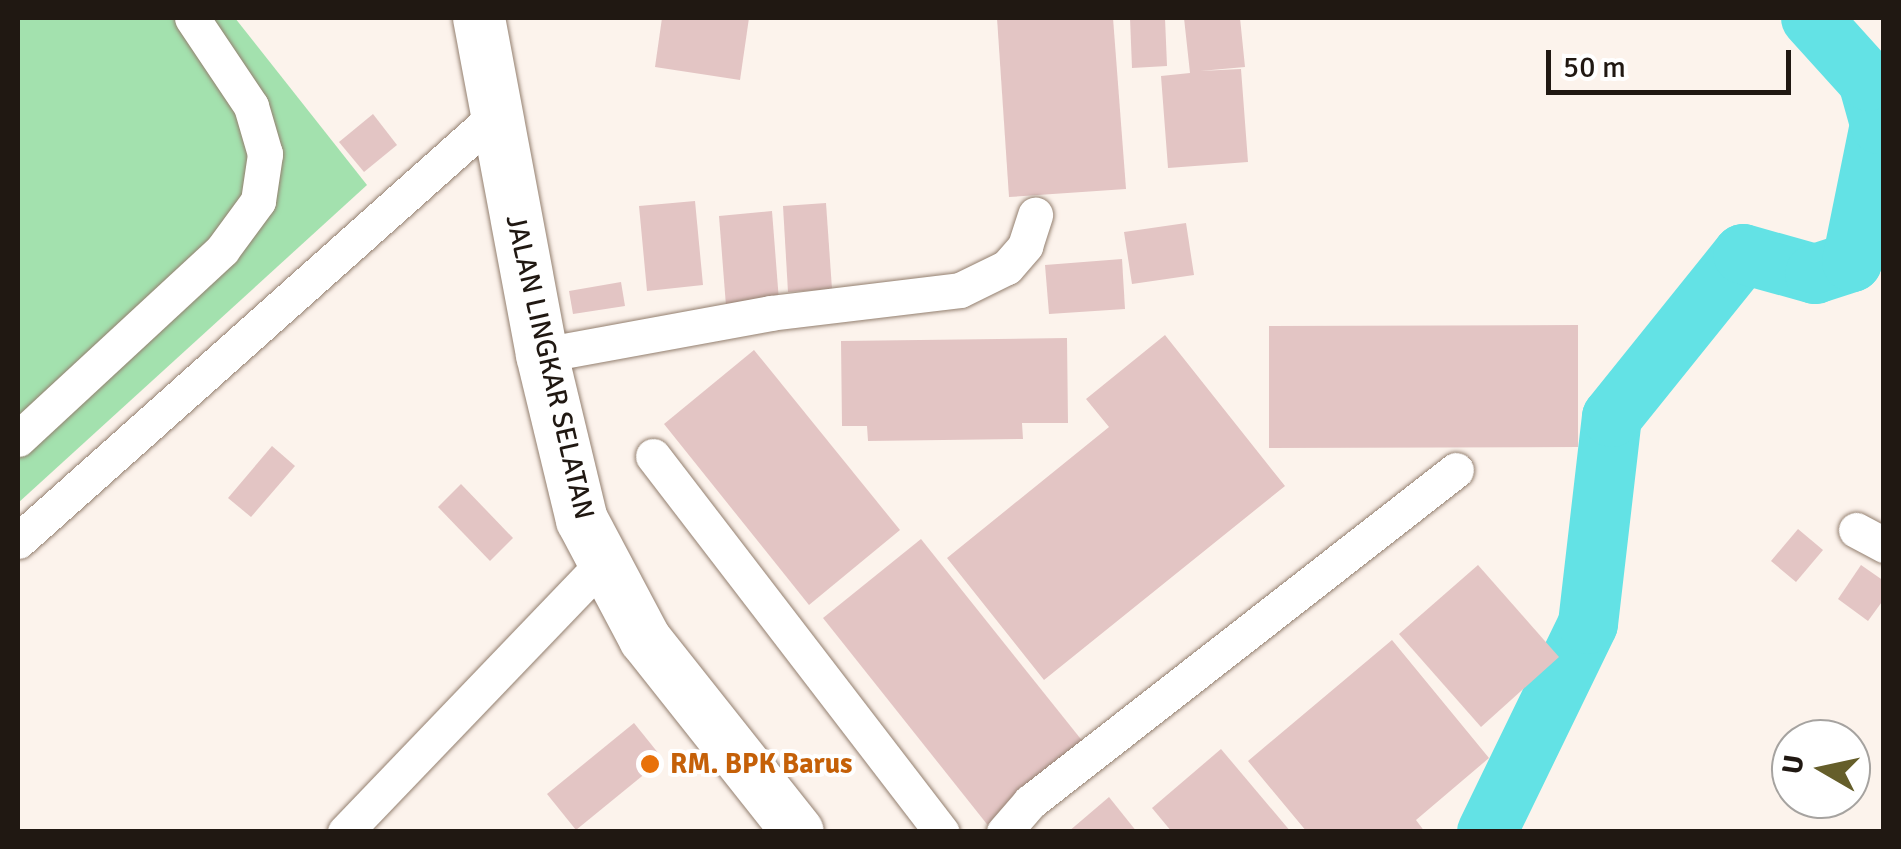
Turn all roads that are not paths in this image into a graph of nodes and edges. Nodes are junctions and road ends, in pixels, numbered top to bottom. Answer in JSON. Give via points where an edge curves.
{"nodes":[{"id":1,"x":192,"y":18,"type":"edge"},
{"id":2,"x":479,"y":18,"type":"edge"},
{"id":3,"x":495,"y":116,"type":"junction"},
{"id":4,"x":1034,"y":214,"type":"dead end"},
{"id":5,"x":542,"y":355,"type":"junction"},
{"id":6,"x":18,"y":439,"type":"edge"},
{"id":7,"x":653,"y":456,"type":"dead end"},
{"id":8,"x":1456,"y":470,"type":"dead end"},
{"id":9,"x":18,"y":541,"type":"edge"},
{"id":10,"x":601,"y":564,"type":"junction"},
{"id":11,"x":345,"y":832,"type":"edge"},
{"id":12,"x":798,"y":832,"type":"edge"},
{"id":13,"x":941,"y":832,"type":"edge"},
{"id":14,"x":1004,"y":832,"type":"edge"}],
"edges":[{"from":1,"to":6,"type":"street","via":[[251,106],[264,154],[258,201],[222,250]]},
{"from":2,"to":3,"type":"highway","name":"JALAN LINGKAR SELATAN"},
{"from":3,"to":5,"type":"highway","name":"JALAN LINGKAR SELATAN"},
{"from":3,"to":9,"type":"street"},
{"from":4,"to":5,"type":"street","via":[[1025,246],[1007,267],[960,290],[770,313]]},
{"from":5,"to":10,"type":"highway","name":"JALAN LINGKAR SELATAN","via":[[582,520]]},
{"from":7,"to":13,"type":"street"},
{"from":8,"to":14,"type":"street","via":[[1045,790]]},
{"from":10,"to":11,"type":"street"},
{"from":10,"to":12,"type":"highway","name":"JALAN LINGKAR SELATAN","via":[[646,639]]}]}
